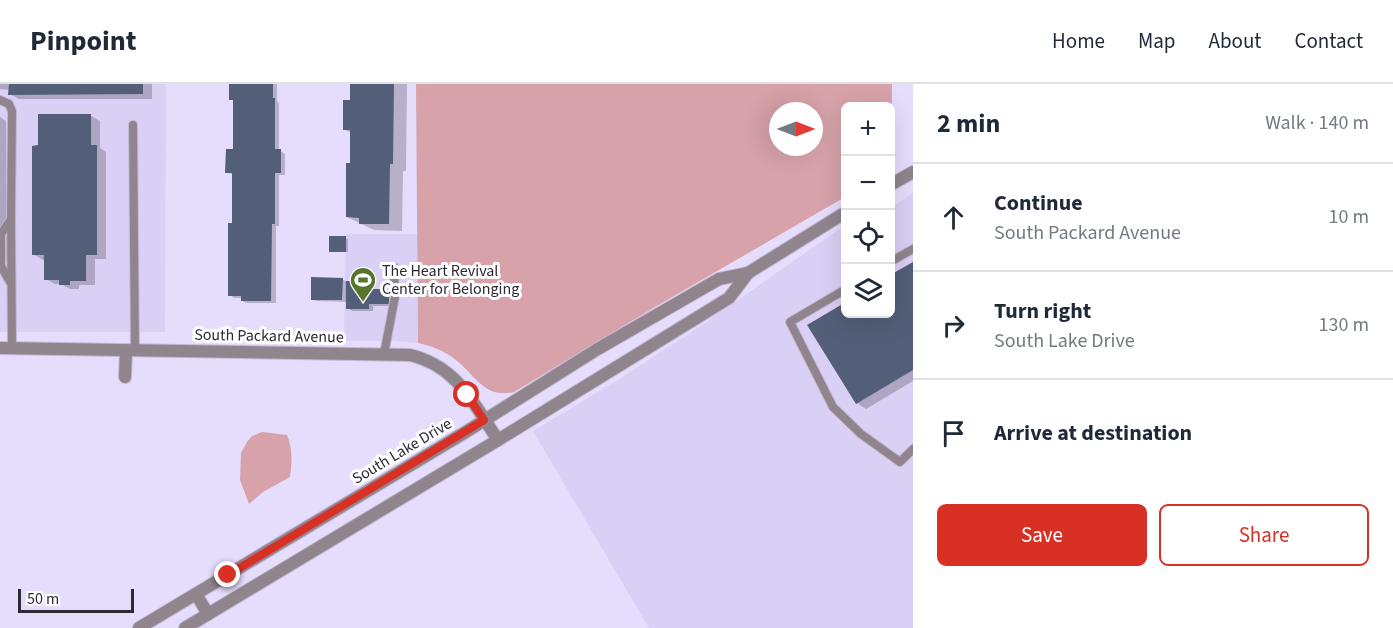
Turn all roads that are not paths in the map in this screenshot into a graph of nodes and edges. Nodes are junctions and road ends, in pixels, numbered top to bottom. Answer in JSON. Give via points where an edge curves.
{"nodes":[{"id":1,"x":0,"y":100,"type":"edge"},
{"id":2,"x":133,"y":125,"type":"dead end"},
{"id":3,"x":913,"y":172,"type":"edge"},
{"id":4,"x":895,"y":183,"type":"edge"},
{"id":5,"x":841,"y":215,"type":"edge"},
{"id":6,"x":913,"y":249,"type":"edge"},
{"id":7,"x":895,"y":260,"type":"edge"},
{"id":8,"x":394,"y":267,"type":"dead end"},
{"id":9,"x":748,"y":273,"type":"junction"},
{"id":10,"x":841,"y":292,"type":"edge"},
{"id":11,"x":6,"y":348,"type":"edge"},
{"id":12,"x":131,"y":351,"type":"junction"},
{"id":13,"x":384,"y":354,"type":"junction"},
{"id":14,"x":125,"y":378,"type":"dead end"},
{"id":15,"x":484,"y":420,"type":"junction"},
{"id":16,"x":498,"y":440,"type":"junction"},
{"id":17,"x":913,"y":449,"type":"edge"},
{"id":18,"x":196,"y":594,"type":"junction"},
{"id":19,"x":208,"y":614,"type":"junction"},
{"id":20,"x":139,"y":628,"type":"edge"},
{"id":21,"x":184,"y":628,"type":"edge"}],
"edges":[{"from":1,"to":11,"type":"lane","via":[[9,104],[12,111],[11,283]]},
{"from":2,"to":12,"type":"lane"},
{"from":3,"to":4,"type":"street"},
{"from":5,"to":9,"type":"street","name":"South Lake Drive"},
{"from":6,"to":7,"type":"lane"},
{"from":8,"to":13,"type":"lane","via":[[395,297]]},
{"from":9,"to":15,"type":"street","name":"South Lake Drive","via":[[719,279]]},
{"from":9,"to":16,"type":"street","name":"South Lake Drive","via":[[729,298]]},
{"from":10,"to":17,"type":"lane","via":[[790,322],[833,407],[861,434],[900,462]]},
{"from":11,"to":12,"type":"street","name":"South Packard Avenue"},
{"from":12,"to":13,"type":"street","name":"South Packard Avenue"},
{"from":12,"to":14,"type":"street"},
{"from":13,"to":15,"type":"street","name":"South Packard Avenue","via":[[410,355],[443,368]]},
{"from":15,"to":16,"type":"street","name":"South Packard Avenue"},
{"from":15,"to":18,"type":"street","name":"South Lake Drive"},
{"from":16,"to":19,"type":"street","name":"South Lake Drive"},
{"from":18,"to":19,"type":"street"},
{"from":18,"to":20,"type":"street","name":"South Lake Drive"},
{"from":19,"to":21,"type":"street","name":"South Lake Drive"}]}
